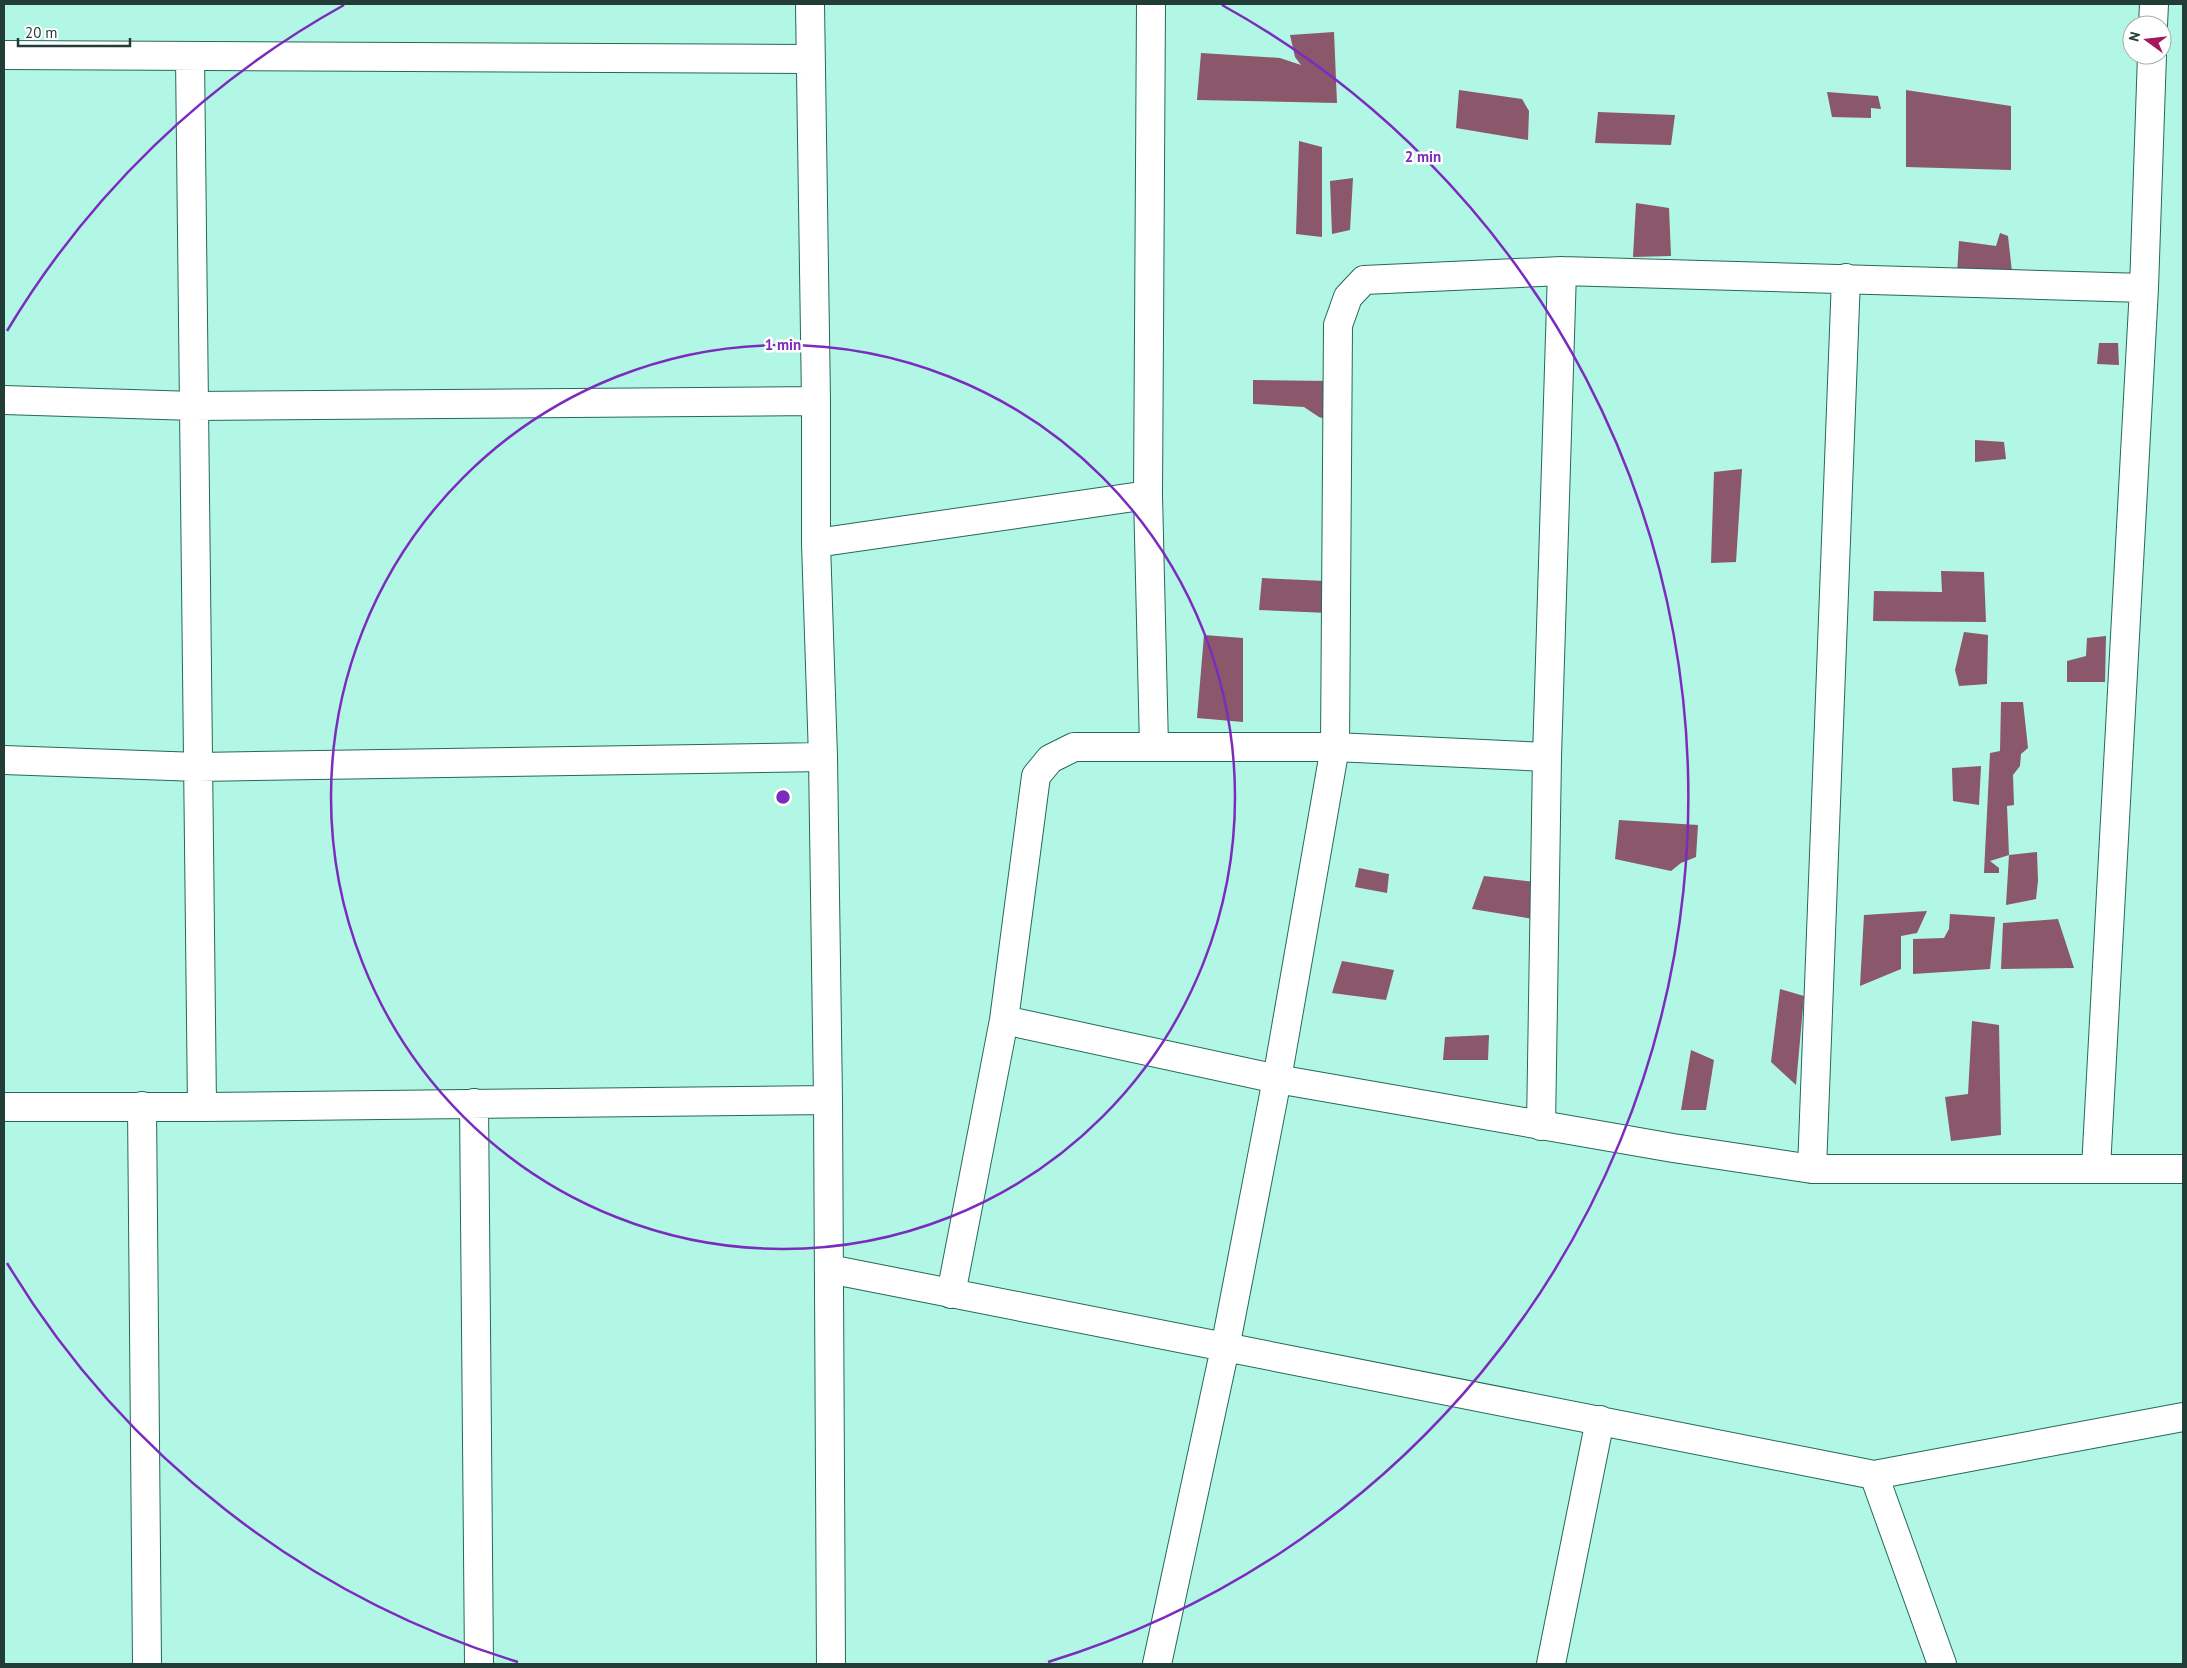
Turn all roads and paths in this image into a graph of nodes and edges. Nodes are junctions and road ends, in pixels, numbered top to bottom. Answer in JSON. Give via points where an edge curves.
{"nodes":[{"id":1,"x":810,"y":4,"type":"edge"},
{"id":2,"x":1151,"y":4,"type":"edge"},
{"id":3,"x":4,"y":55,"type":"edge"},
{"id":4,"x":190,"y":57,"type":"junction"},
{"id":5,"x":810,"y":59,"type":"junction"},
{"id":6,"x":2152,"y":65,"type":"edge"},
{"id":7,"x":1562,"y":271,"type":"junction"},
{"id":8,"x":1846,"y":278,"type":"junction"},
{"id":9,"x":2144,"y":288,"type":"junction"},
{"id":10,"x":4,"y":400,"type":"edge"},
{"id":11,"x":816,"y":401,"type":"junction"},
{"id":12,"x":194,"y":406,"type":"junction"},
{"id":13,"x":1148,"y":495,"type":"junction"},
{"id":14,"x":816,"y":543,"type":"junction"},
{"id":15,"x":1154,"y":746,"type":"junction"},
{"id":16,"x":1335,"y":747,"type":"junction"},
{"id":17,"x":823,"y":757,"type":"junction"},
{"id":18,"x":1548,"y":757,"type":"junction"},
{"id":19,"x":4,"y":760,"type":"edge"},
{"id":20,"x":198,"y":767,"type":"junction"},
{"id":21,"x":1004,"y":1020,"type":"junction"},
{"id":22,"x":1277,"y":1078,"type":"junction"},
{"id":23,"x":828,"y":1100,"type":"junction"},
{"id":24,"x":474,"y":1103,"type":"junction"},
{"id":25,"x":142,"y":1106,"type":"junction"},
{"id":26,"x":4,"y":1107,"type":"edge"},
{"id":27,"x":202,"y":1107,"type":"junction"},
{"id":28,"x":1541,"y":1126,"type":"junction"},
{"id":29,"x":2096,"y":1168,"type":"junction"},
{"id":30,"x":1812,"y":1169,"type":"junction"},
{"id":31,"x":2183,"y":1169,"type":"edge"},
{"id":32,"x":829,"y":1269,"type":"junction"},
{"id":33,"x":951,"y":1294,"type":"junction"},
{"id":34,"x":1225,"y":1348,"type":"junction"},
{"id":35,"x":2183,"y":1417,"type":"edge"},
{"id":36,"x":1600,"y":1420,"type":"junction"},
{"id":37,"x":1874,"y":1475,"type":"junction"},
{"id":38,"x":147,"y":1664,"type":"edge"},
{"id":39,"x":479,"y":1664,"type":"edge"},
{"id":40,"x":831,"y":1664,"type":"edge"},
{"id":41,"x":1157,"y":1664,"type":"edge"},
{"id":42,"x":1550,"y":1664,"type":"edge"},
{"id":43,"x":1942,"y":1664,"type":"edge"}],
"edges":[{"from":1,"to":5,"type":"street"},
{"from":2,"to":13,"type":"street"},
{"from":3,"to":4,"type":"street"},
{"from":4,"to":5,"type":"street"},
{"from":4,"to":12,"type":"street"},
{"from":5,"to":11,"type":"street"},
{"from":6,"to":9,"type":"street"},
{"from":7,"to":8,"type":"street"},
{"from":7,"to":16,"type":"street","via":[[1364,280],[1348,297],[1338,325]]},
{"from":7,"to":18,"type":"street"},
{"from":8,"to":9,"type":"street"},
{"from":8,"to":30,"type":"street"},
{"from":9,"to":29,"type":"street"},
{"from":10,"to":12,"type":"street"},
{"from":11,"to":12,"type":"street"},
{"from":11,"to":14,"type":"street"},
{"from":12,"to":20,"type":"street"},
{"from":13,"to":14,"type":"street"},
{"from":13,"to":15,"type":"street"},
{"from":14,"to":17,"type":"street"},
{"from":15,"to":16,"type":"street"},
{"from":15,"to":21,"type":"street","via":[[1074,746],[1050,759],[1036,776]]},
{"from":16,"to":18,"type":"street"},
{"from":16,"to":22,"type":"street"},
{"from":17,"to":20,"type":"street"},
{"from":17,"to":23,"type":"street"},
{"from":18,"to":28,"type":"street"},
{"from":19,"to":20,"type":"street"},
{"from":20,"to":27,"type":"street"},
{"from":21,"to":22,"type":"street"},
{"from":21,"to":33,"type":"street"},
{"from":22,"to":28,"type":"street"},
{"from":22,"to":34,"type":"street"},
{"from":23,"to":24,"type":"street"},
{"from":23,"to":32,"type":"street"},
{"from":24,"to":27,"type":"street"},
{"from":24,"to":39,"type":"street"},
{"from":25,"to":26,"type":"street"},
{"from":25,"to":27,"type":"street"},
{"from":25,"to":38,"type":"street"},
{"from":28,"to":30,"type":"street"},
{"from":29,"to":30,"type":"street"},
{"from":29,"to":31,"type":"street"},
{"from":32,"to":33,"type":"street"},
{"from":32,"to":40,"type":"street"},
{"from":33,"to":34,"type":"street"},
{"from":34,"to":36,"type":"street"},
{"from":34,"to":41,"type":"street"},
{"from":35,"to":37,"type":"street"},
{"from":36,"to":37,"type":"street"},
{"from":36,"to":42,"type":"street"},
{"from":37,"to":43,"type":"street"}]}
